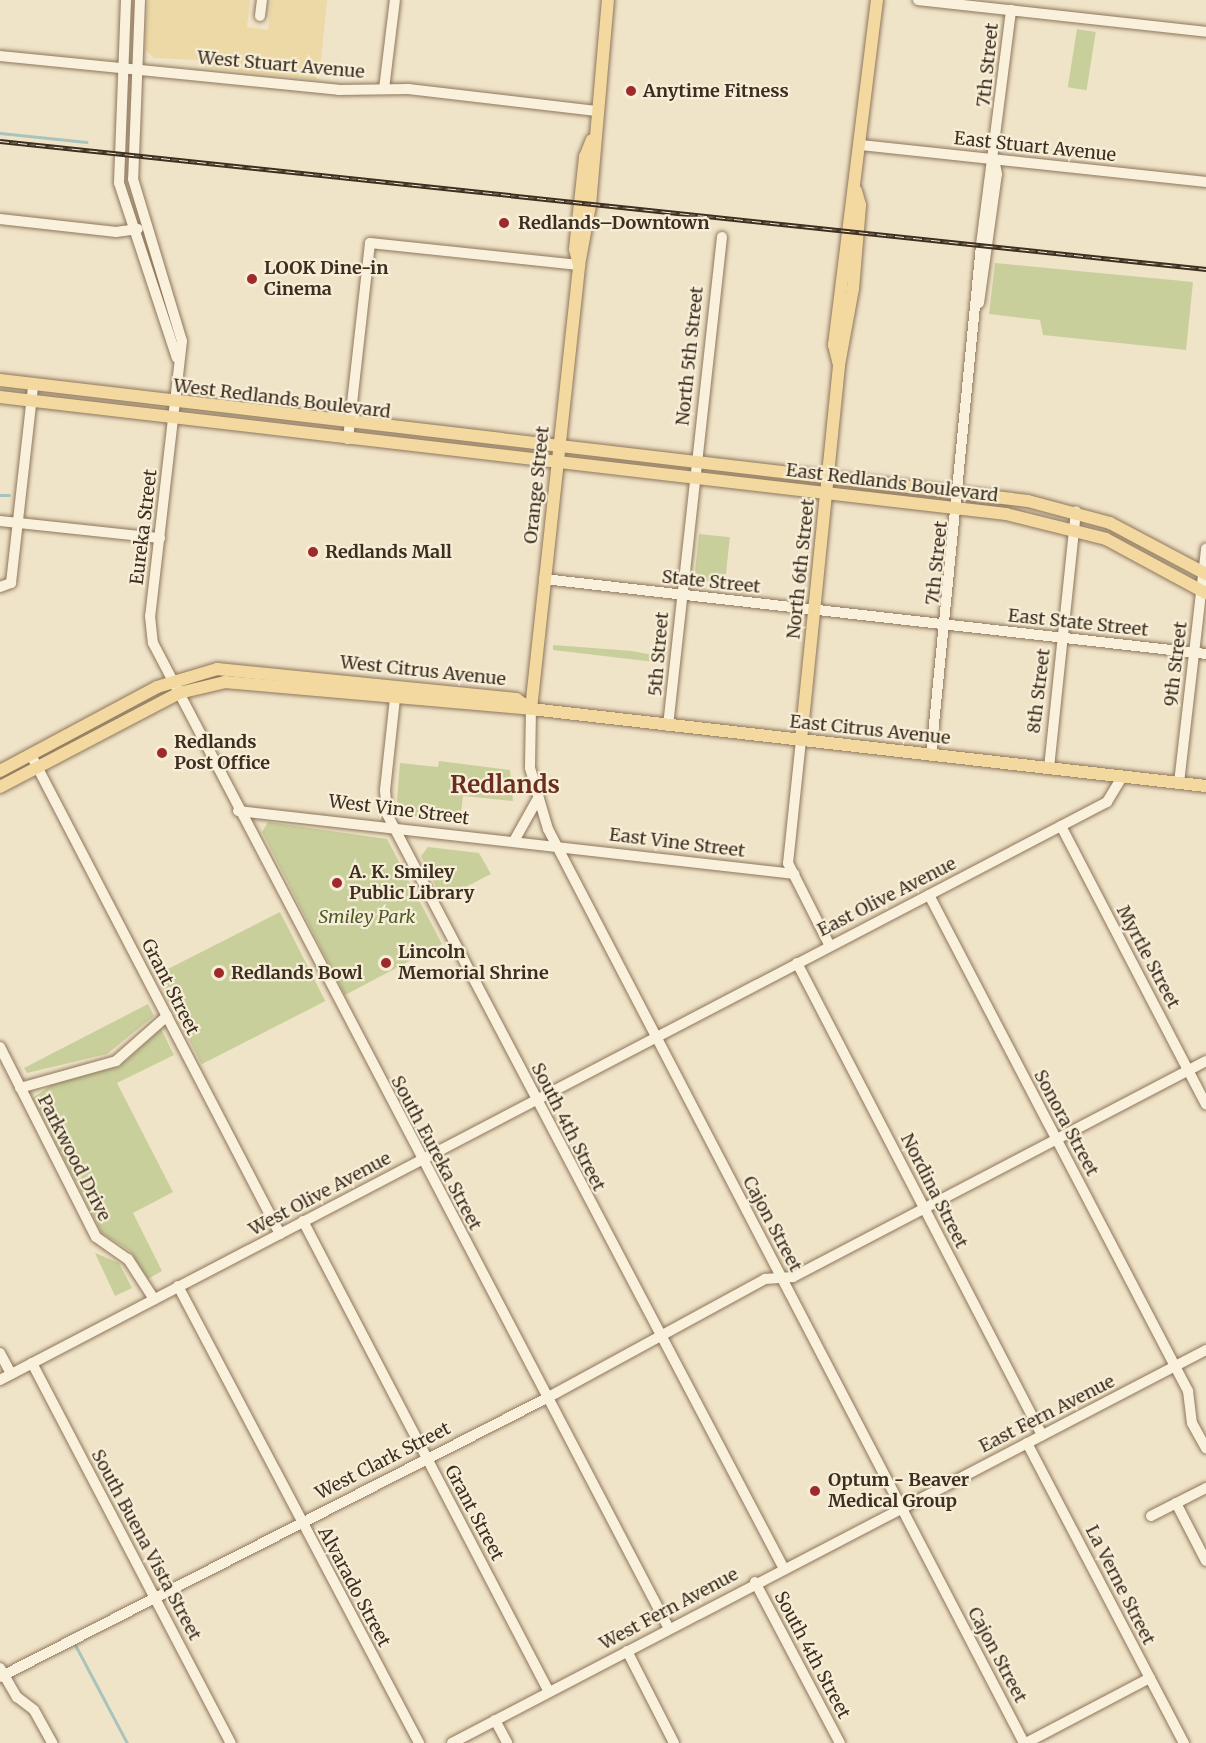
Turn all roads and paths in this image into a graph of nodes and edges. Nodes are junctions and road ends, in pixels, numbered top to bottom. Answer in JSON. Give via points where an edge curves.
{"nodes":[{"id":1,"x":126,"y":0,"type":"edge"},
{"id":2,"x":140,"y":0,"type":"edge"},
{"id":3,"x":262,"y":0,"type":"edge"},
{"id":4,"x":395,"y":0,"type":"edge"},
{"id":5,"x":608,"y":0,"type":"edge"},
{"id":6,"x":877,"y":0,"type":"edge"},
{"id":7,"x":918,"y":0,"type":"edge"},
{"id":8,"x":1011,"y":10,"type":"junction"},
{"id":9,"x":260,"y":16,"type":"dead end"},
{"id":10,"x":1206,"y":32,"type":"edge"},
{"id":11,"x":0,"y":56,"type":"edge"},
{"id":12,"x":124,"y":68,"type":"junction"},
{"id":13,"x":137,"y":69,"type":"junction"},
{"id":14,"x":384,"y":89,"type":"junction"},
{"id":15,"x":596,"y":111,"type":"junction"},
{"id":16,"x":861,"y":145,"type":"junction"},
{"id":17,"x":994,"y":159,"type":"junction"},
{"id":18,"x":1206,"y":182,"type":"edge"},
{"id":19,"x":0,"y":219,"type":"edge"},
{"id":20,"x":144,"y":228,"type":"junction"},
{"id":21,"x":130,"y":230,"type":"junction"},
{"id":22,"x":722,"y":237,"type":"dead end"},
{"id":23,"x":579,"y":265,"type":"junction"},
{"id":24,"x":177,"y":358,"type":"junction"},
{"id":25,"x":0,"y":380,"type":"edge"},
{"id":26,"x":33,"y":386,"type":"junction"},
{"id":27,"x":0,"y":397,"type":"edge"},
{"id":28,"x":30,"y":403,"type":"junction"},
{"id":29,"x":174,"y":404,"type":"junction"},
{"id":30,"x":173,"y":420,"type":"junction"},
{"id":31,"x":349,"y":425,"type":"junction"},
{"id":32,"x":348,"y":439,"type":"junction"},
{"id":33,"x":559,"y":449,"type":"junction"},
{"id":34,"x":558,"y":463,"type":"junction"},
{"id":35,"x":695,"y":464,"type":"junction"},
{"id":36,"x":694,"y":478,"type":"junction"},
{"id":37,"x":828,"y":478,"type":"junction"},
{"id":38,"x":827,"y":493,"type":"junction"},
{"id":39,"x":959,"y":493,"type":"junction"},
{"id":40,"x":959,"y":507,"type":"junction"},
{"id":41,"x":1076,"y":511,"type":"junction"},
{"id":42,"x":0,"y":521,"type":"edge"},
{"id":43,"x":17,"y":522,"type":"junction"},
{"id":44,"x":1074,"y":528,"type":"junction"},
{"id":45,"x":160,"y":538,"type":"junction"},
{"id":46,"x":1206,"y":549,"type":"edge"},
{"id":47,"x":1205,"y":573,"type":"edge"},
{"id":48,"x":544,"y":579,"type":"junction"},
{"id":49,"x":5,"y":585,"type":"edge"},
{"id":50,"x":1204,"y":591,"type":"edge"},
{"id":51,"x":682,"y":596,"type":"junction"},
{"id":52,"x":814,"y":610,"type":"junction"},
{"id":53,"x":947,"y":625,"type":"junction"},
{"id":54,"x":1062,"y":638,"type":"junction"},
{"id":55,"x":1193,"y":653,"type":"junction"},
{"id":56,"x":1206,"y":654,"type":"edge"},
{"id":57,"x":172,"y":681,"type":"junction"},
{"id":58,"x":396,"y":686,"type":"junction"},
{"id":59,"x":179,"y":693,"type":"junction"},
{"id":60,"x":395,"y":699,"type":"junction"},
{"id":61,"x":531,"y":709,"type":"junction"},
{"id":62,"x":668,"y":726,"type":"junction"},
{"id":63,"x":801,"y":740,"type":"junction"},
{"id":64,"x":31,"y":755,"type":"junction"},
{"id":65,"x":931,"y":755,"type":"junction"},
{"id":66,"x":37,"y":768,"type":"junction"},
{"id":67,"x":1049,"y":768,"type":"junction"},
{"id":68,"x":0,"y":771,"type":"edge"},
{"id":69,"x":1122,"y":777,"type":"junction"},
{"id":70,"x":1179,"y":783,"type":"junction"},
{"id":71,"x":1206,"y":786,"type":"edge"},
{"id":72,"x":0,"y":787,"type":"edge"},
{"id":73,"x":537,"y":800,"type":"junction"},
{"id":74,"x":238,"y":811,"type":"junction"},
{"id":75,"x":1061,"y":826,"type":"junction"},
{"id":76,"x":394,"y":827,"type":"junction"},
{"id":77,"x":514,"y":841,"type":"junction"},
{"id":78,"x":557,"y":845,"type":"junction"},
{"id":79,"x":794,"y":874,"type":"junction"},
{"id":80,"x":929,"y":895,"type":"junction"},
{"id":81,"x":829,"y":944,"type":"junction"},
{"id":82,"x":797,"y":963,"type":"junction"},
{"id":83,"x":167,"y":1016,"type":"junction"},
{"id":84,"x":655,"y":1038,"type":"junction"},
{"id":85,"x":0,"y":1047,"type":"edge"},
{"id":86,"x":1206,"y":1061,"type":"edge"},
{"id":87,"x":4,"y":1067,"type":"edge"},
{"id":88,"x":1189,"y":1071,"type":"junction"},
{"id":89,"x":20,"y":1088,"type":"junction"},
{"id":90,"x":536,"y":1100,"type":"junction"},
{"id":91,"x":1206,"y":1104,"type":"edge"},
{"id":92,"x":1056,"y":1140,"type":"junction"},
{"id":93,"x":421,"y":1160,"type":"junction"},
{"id":94,"x":925,"y":1209,"type":"junction"},
{"id":95,"x":303,"y":1221,"type":"junction"},
{"id":96,"x":280,"y":1234,"type":"junction"},
{"id":97,"x":782,"y":1278,"type":"junction"},
{"id":98,"x":178,"y":1286,"type":"junction"},
{"id":99,"x":154,"y":1299,"type":"junction"},
{"id":100,"x":657,"y":1336,"type":"junction"},
{"id":101,"x":1206,"y":1350,"type":"edge"},
{"id":102,"x":0,"y":1353,"type":"edge"},
{"id":103,"x":32,"y":1363,"type":"junction"},
{"id":104,"x":1174,"y":1366,"type":"junction"},
{"id":105,"x":11,"y":1374,"type":"junction"},
{"id":106,"x":0,"y":1380,"type":"edge"},
{"id":107,"x":545,"y":1398,"type":"junction"},
{"id":108,"x":1042,"y":1435,"type":"junction"},
{"id":109,"x":1027,"y":1443,"type":"junction"},
{"id":110,"x":1206,"y":1448,"type":"edge"},
{"id":111,"x":426,"y":1456,"type":"junction"},
{"id":112,"x":1206,"y":1488,"type":"edge"},
{"id":113,"x":1176,"y":1503,"type":"junction"},
{"id":114,"x":903,"y":1509,"type":"junction"},
{"id":115,"x":1151,"y":1516,"type":"dead end"},
{"id":116,"x":301,"y":1522,"type":"junction"},
{"id":117,"x":1206,"y":1562,"type":"edge"},
{"id":118,"x":783,"y":1567,"type":"junction"},
{"id":119,"x":755,"y":1582,"type":"junction"},
{"id":120,"x":155,"y":1597,"type":"junction"},
{"id":121,"x":668,"y":1627,"type":"junction"},
{"id":122,"x":627,"y":1651,"type":"junction"},
{"id":123,"x":1,"y":1674,"type":"edge"},
{"id":124,"x":1150,"y":1678,"type":"junction"},
{"id":125,"x":549,"y":1692,"type":"junction"},
{"id":126,"x":495,"y":1720,"type":"junction"},
{"id":127,"x":52,"y":1743,"type":"edge"},
{"id":128,"x":231,"y":1743,"type":"edge"},
{"id":129,"x":418,"y":1743,"type":"edge"},
{"id":130,"x":452,"y":1743,"type":"edge"},
{"id":131,"x":507,"y":1743,"type":"edge"},
{"id":132,"x":674,"y":1743,"type":"edge"},
{"id":133,"x":840,"y":1743,"type":"edge"},
{"id":134,"x":1025,"y":1743,"type":"edge"},
{"id":135,"x":1184,"y":1743,"type":"edge"}],
"edges":[{"from":1,"to":12,"type":"street","name":"Eureka Street"},
{"from":2,"to":13,"type":"street","name":"Eureka Street"},
{"from":3,"to":9,"type":"street"},
{"from":4,"to":14,"type":"street"},
{"from":5,"to":15,"type":"main road","name":"Orange Street"},
{"from":6,"to":16,"type":"main road","name":"North 6th Street"},
{"from":7,"to":8,"type":"street"},
{"from":8,"to":10,"type":"street"},
{"from":8,"to":17,"type":"street","name":"7th Street"},
{"from":11,"to":12,"type":"street","name":"West Stuart Avenue"},
{"from":12,"to":13,"type":"street","name":"West Stuart Avenue"},
{"from":12,"to":21,"type":"street","name":"Eureka Street","via":[[119,183]]},
{"from":13,"to":14,"type":"street","name":"West Stuart Avenue","via":[[338,90]]},
{"from":13,"to":20,"type":"street","name":"Eureka Street","via":[[132,166]]},
{"from":14,"to":15,"type":"street","name":"West Stuart Avenue"},
{"from":15,"to":23,"type":"main road","name":"Orange Street","via":[[585,157],[575,249]]},
{"from":16,"to":17,"type":"street","name":"East Stuart Avenue"},
{"from":16,"to":37,"type":"main road","name":"North 6th Street","via":[[856,191],[858,232]]},
{"from":17,"to":18,"type":"street","name":"East Stuart Avenue"},
{"from":17,"to":39,"type":"street","name":"7th Street","via":[[996,184]]},
{"from":19,"to":21,"type":"street"},
{"from":20,"to":21,"type":"street"},
{"from":20,"to":24,"type":"street","name":"Eureka Street","via":[[177,316],[182,340]]},
{"from":21,"to":24,"type":"street","name":"Eureka Street"},
{"from":22,"to":35,"type":"street","name":"North 5th Street"},
{"from":23,"to":31,"type":"street","via":[[374,241],[366,248]]},
{"from":23,"to":33,"type":"main road","name":"Orange Street"},
{"from":24,"to":29,"type":"street","name":"Eureka Street"},
{"from":25,"to":26,"type":"main road","name":"West Redlands Boulevard"},
{"from":26,"to":28,"type":"street"},
{"from":26,"to":29,"type":"main road","name":"West Redlands Boulevard"},
{"from":27,"to":28,"type":"main road","name":"West Redlands Boulevard"},
{"from":28,"to":30,"type":"main road","name":"West Redlands Boulevard"},
{"from":28,"to":43,"type":"street"},
{"from":29,"to":30,"type":"street","name":"Eureka Street"},
{"from":29,"to":31,"type":"main road","name":"West Redlands Boulevard"},
{"from":30,"to":32,"type":"main road","name":"West Redlands Boulevard"},
{"from":30,"to":45,"type":"street","name":"Eureka Street"},
{"from":31,"to":32,"type":"street"},
{"from":31,"to":33,"type":"main road","name":"West Redlands Boulevard"},
{"from":32,"to":34,"type":"main road","name":"West Redlands Boulevard"},
{"from":33,"to":34,"type":"main road","name":"Orange Street"},
{"from":33,"to":35,"type":"main road","name":"East Redlands Boulevard"},
{"from":34,"to":36,"type":"main road","name":"East Redlands Boulevard"},
{"from":34,"to":48,"type":"main road","name":"Orange Street"},
{"from":35,"to":36,"type":"street","name":"North 5th Street"},
{"from":35,"to":37,"type":"main road","name":"East Redlands Boulevard"},
{"from":36,"to":38,"type":"main road","name":"East Redlands Boulevard"},
{"from":36,"to":51,"type":"street","name":"5th Street"},
{"from":37,"to":38,"type":"main road","name":"North 6th Street"},
{"from":37,"to":39,"type":"main road","name":"East Redlands Boulevard"},
{"from":38,"to":40,"type":"main road","name":"East Redlands Boulevard"},
{"from":38,"to":52,"type":"main road","name":"North 6th Street"},
{"from":39,"to":40,"type":"street","name":"7th Street"},
{"from":39,"to":41,"type":"main road","name":"East Redlands Boulevard"},
{"from":40,"to":44,"type":"main road","name":"East Redlands Boulevard"},
{"from":40,"to":53,"type":"street","name":"7th Street"},
{"from":41,"to":44,"type":"street","name":"8th Street"},
{"from":41,"to":47,"type":"main road","name":"East Redlands Boulevard","via":[[1158,544]]},
{"from":42,"to":43,"type":"street"},
{"from":43,"to":45,"type":"street"},
{"from":43,"to":49,"type":"street"},
{"from":44,"to":50,"type":"main road","name":"East Redlands Boulevard","via":[[1136,551]]},
{"from":44,"to":54,"type":"street","name":"8th Street"},
{"from":45,"to":57,"type":"street","name":"Eureka Street","via":[[151,632]]},
{"from":46,"to":47,"type":"street","name":"9th Street"},
{"from":47,"to":50,"type":"street","name":"9th Street"},
{"from":48,"to":51,"type":"street","name":"State Street"},
{"from":48,"to":61,"type":"main road","name":"Orange Street"},
{"from":50,"to":55,"type":"street","name":"9th Street"},
{"from":51,"to":52,"type":"street","name":"State Street"},
{"from":51,"to":62,"type":"street","name":"5th Street"},
{"from":52,"to":53,"type":"street","name":"State Street"},
{"from":52,"to":63,"type":"main road","name":"North 6th Street"},
{"from":53,"to":54,"type":"street","name":"East State Street"},
{"from":53,"to":65,"type":"street","name":"7th Street"},
{"from":54,"to":55,"type":"street","name":"East State Street"},
{"from":54,"to":67,"type":"street","name":"8th Street"},
{"from":55,"to":56,"type":"street","name":"East State Street"},
{"from":55,"to":70,"type":"street","name":"9th Street"},
{"from":57,"to":58,"type":"main road","name":"West Citrus Avenue","via":[[234,668]]},
{"from":57,"to":59,"type":"street","name":"Eureka Street"},
{"from":57,"to":64,"type":"main road","name":"West Citrus Avenue"},
{"from":58,"to":60,"type":"street","name":"South 4th Street"},
{"from":58,"to":61,"type":"main road","name":"West Citrus Avenue","via":[[516,699]]},
{"from":59,"to":60,"type":"main road","name":"West Citrus Avenue","via":[[243,682]]},
{"from":59,"to":66,"type":"main road","name":"West Citrus Avenue"},
{"from":59,"to":74,"type":"street","name":"South Eureka Street"},
{"from":60,"to":61,"type":"main road","name":"West Citrus Avenue"},
{"from":60,"to":76,"type":"street","name":"South 4th Street","via":[[385,790]]},
{"from":61,"to":62,"type":"main road","name":"East Citrus Avenue"},
{"from":61,"to":73,"type":"street","name":"Cajon Street","via":[[528,747]]},
{"from":62,"to":63,"type":"main road","name":"East Citrus Avenue"},
{"from":63,"to":65,"type":"main road","name":"East Citrus Avenue"},
{"from":63,"to":79,"type":"street","via":[[788,860]]},
{"from":64,"to":66,"type":"street","name":"Grant Street"},
{"from":64,"to":68,"type":"main road","name":"West Citrus Avenue"},
{"from":65,"to":67,"type":"main road","name":"East Citrus Avenue"},
{"from":66,"to":72,"type":"main road","name":"West Citrus Avenue"},
{"from":66,"to":83,"type":"street","name":"Grant Street"},
{"from":67,"to":69,"type":"main road","name":"East Citrus Avenue"},
{"from":69,"to":70,"type":"main road","name":"East Citrus Avenue"},
{"from":69,"to":75,"type":"street","name":"East Olive Avenue","via":[[1107,802]]},
{"from":70,"to":71,"type":"main road","name":"East Citrus Avenue"},
{"from":73,"to":77,"type":"street"},
{"from":73,"to":78,"type":"street","name":"Cajon Street"},
{"from":74,"to":76,"type":"street","name":"West Vine Street"},
{"from":74,"to":93,"type":"street","name":"South Eureka Street"},
{"from":75,"to":80,"type":"street","name":"East Olive Avenue"},
{"from":75,"to":88,"type":"street","name":"Myrtle Street"},
{"from":76,"to":77,"type":"street","name":"West Vine Street"},
{"from":76,"to":90,"type":"street","name":"South 4th Street"},
{"from":77,"to":78,"type":"street","name":"West Vine Street"},
{"from":78,"to":79,"type":"street","name":"East Vine Street"},
{"from":78,"to":84,"type":"street","name":"Cajon Street"},
{"from":79,"to":81,"type":"street"},
{"from":80,"to":81,"type":"street","name":"East Olive Avenue"},
{"from":80,"to":92,"type":"street","name":"Sonora Street"},
{"from":81,"to":82,"type":"street","name":"East Olive Avenue"},
{"from":82,"to":84,"type":"street","name":"East Olive Avenue"},
{"from":82,"to":94,"type":"street","name":"Nordina Street"},
{"from":83,"to":89,"type":"street","via":[[116,1060]]},
{"from":83,"to":96,"type":"street","name":"Grant Street"},
{"from":84,"to":90,"type":"street","name":"West Olive Avenue"},
{"from":84,"to":97,"type":"street","name":"Cajon Street"},
{"from":85,"to":87,"type":"street","name":"Parkwood Drive"},
{"from":86,"to":88,"type":"street","name":"West Clark Street"},
{"from":87,"to":89,"type":"street","name":"Parkwood Drive"},
{"from":88,"to":91,"type":"street","name":"Myrtle Street"},
{"from":88,"to":92,"type":"street","name":"West Clark Street"},
{"from":89,"to":99,"type":"street","name":"Parkwood Drive","via":[[96,1237],[128,1259]]},
{"from":90,"to":93,"type":"street","name":"West Olive Avenue"},
{"from":90,"to":100,"type":"street","name":"South 4th Street"},
{"from":92,"to":94,"type":"street","name":"West Clark Street"},
{"from":92,"to":104,"type":"street","name":"Sonora Street"},
{"from":93,"to":95,"type":"street","name":"West Olive Avenue"},
{"from":93,"to":107,"type":"street","name":"South Eureka Street"},
{"from":94,"to":97,"type":"street","name":"West Clark Street"},
{"from":94,"to":108,"type":"street","name":"Nordina Street"},
{"from":95,"to":96,"type":"street","name":"West Olive Avenue"},
{"from":95,"to":111,"type":"street","name":"Grant Street"},
{"from":96,"to":98,"type":"street","name":"West Olive Avenue"},
{"from":97,"to":100,"type":"street","name":"West Clark Street","via":[[765,1279]]},
{"from":97,"to":114,"type":"street","name":"Cajon Street"},
{"from":98,"to":99,"type":"street","name":"West Olive Avenue"},
{"from":98,"to":116,"type":"street","name":"Alvarado Street"},
{"from":99,"to":103,"type":"street","name":"West Olive Avenue"},
{"from":100,"to":107,"type":"street","name":"West Clark Street"},
{"from":100,"to":118,"type":"street","name":"South 4th Street"},
{"from":101,"to":104,"type":"street","name":"East Fern Avenue"},
{"from":102,"to":105,"type":"street"},
{"from":103,"to":105,"type":"street","name":"West Olive Avenue"},
{"from":103,"to":120,"type":"street","name":"South Buena Vista Street"},
{"from":104,"to":108,"type":"street","name":"East Fern Avenue"},
{"from":104,"to":110,"type":"street","name":"Sonora Street"},
{"from":105,"to":106,"type":"street","name":"West Olive Avenue"},
{"from":107,"to":111,"type":"street","name":"West Clark Street"},
{"from":107,"to":121,"type":"street","name":"South Eureka Street"},
{"from":108,"to":109,"type":"street","name":"East Fern Avenue"},
{"from":109,"to":114,"type":"street","name":"East Fern Avenue"},
{"from":109,"to":124,"type":"street","name":"La Verne Street"},
{"from":111,"to":116,"type":"street","name":"West Clark Street"},
{"from":111,"to":125,"type":"street","name":"Grant Street"},
{"from":112,"to":113,"type":"street"},
{"from":113,"to":115,"type":"street"},
{"from":113,"to":117,"type":"street"},
{"from":114,"to":118,"type":"street","name":"West Fern Avenue"},
{"from":114,"to":134,"type":"street","name":"Cajon Street"},
{"from":116,"to":120,"type":"street","name":"West Clark Street"},
{"from":116,"to":129,"type":"street","name":"Alvarado Street"},
{"from":118,"to":119,"type":"street","name":"West Fern Avenue"},
{"from":119,"to":121,"type":"street","name":"West Fern Avenue"},
{"from":119,"to":133,"type":"street","name":"South 4th Street"},
{"from":120,"to":123,"type":"street","name":"West Clark Street"},
{"from":120,"to":128,"type":"street","name":"South Buena Vista Street"},
{"from":121,"to":122,"type":"street","name":"West Fern Avenue"},
{"from":122,"to":125,"type":"street","name":"West Fern Avenue"},
{"from":122,"to":132,"type":"street"},
{"from":123,"to":127,"type":"street","via":[[17,1697],[34,1710]]},
{"from":124,"to":134,"type":"street"},
{"from":124,"to":135,"type":"street","name":"La Verne Street"},
{"from":125,"to":126,"type":"street","name":"West Fern Avenue"},
{"from":126,"to":130,"type":"street","name":"West Fern Avenue"},
{"from":126,"to":131,"type":"street"}]}
